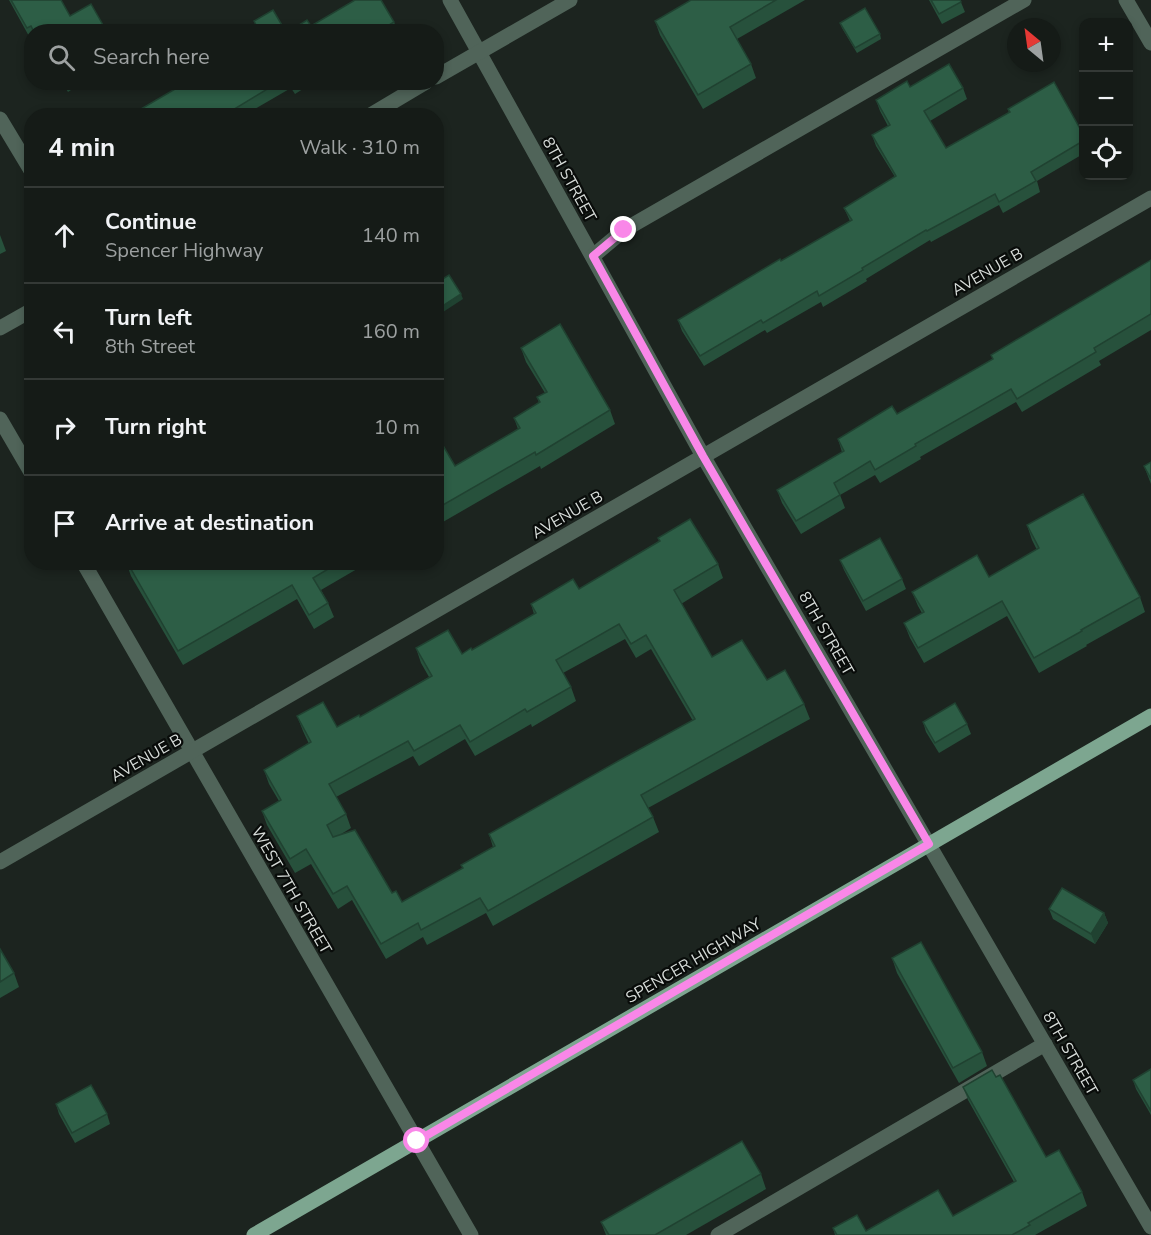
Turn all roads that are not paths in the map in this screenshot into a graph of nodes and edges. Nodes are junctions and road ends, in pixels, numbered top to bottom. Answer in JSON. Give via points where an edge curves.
{"nodes":[{"id":1,"x":450,"y":0,"type":"edge"},
{"id":2,"x":570,"y":0,"type":"edge"},
{"id":3,"x":1024,"y":0,"type":"edge"},
{"id":4,"x":1126,"y":0,"type":"edge"},
{"id":5,"x":1151,"y":44,"type":"edge"},
{"id":6,"x":480,"y":52,"type":"junction"},
{"id":7,"x":444,"y":72,"type":"edge"},
{"id":8,"x":413,"y":90,"type":"edge"},
{"id":9,"x":382,"y":108,"type":"edge"},
{"id":10,"x":0,"y":119,"type":"edge"},
{"id":11,"x":24,"y":159,"type":"edge"},
{"id":12,"x":1151,"y":198,"type":"edge"},
{"id":13,"x":593,"y":256,"type":"junction"},
{"id":14,"x":24,"y":314,"type":"edge"},
{"id":15,"x":0,"y":328,"type":"edge"},
{"id":16,"x":0,"y":419,"type":"edge"},
{"id":17,"x":703,"y":456,"type":"junction"},
{"id":18,"x":24,"y":460,"type":"edge"},
{"id":19,"x":88,"y":570,"type":"edge"},
{"id":20,"x":1151,"y":716,"type":"edge"},
{"id":21,"x":192,"y":751,"type":"junction"},
{"id":22,"x":929,"y":844,"type":"junction"},
{"id":23,"x":0,"y":862,"type":"edge"},
{"id":24,"x":1045,"y":1044,"type":"junction"},
{"id":25,"x":417,"y":1141,"type":"junction"},
{"id":26,"x":1151,"y":1227,"type":"edge"},
{"id":27,"x":254,"y":1235,"type":"edge"},
{"id":28,"x":471,"y":1235,"type":"edge"},
{"id":29,"x":718,"y":1235,"type":"edge"}],
"edges":[{"from":1,"to":6,"type":"street","name":"8TH STREET"},
{"from":2,"to":6,"type":"street"},
{"from":3,"to":13,"type":"street","via":[[624,230]]},
{"from":4,"to":5,"type":"street"},
{"from":6,"to":7,"type":"street"},
{"from":6,"to":13,"type":"street","name":"8TH STREET"},
{"from":8,"to":9,"type":"street"},
{"from":10,"to":11,"type":"street"},
{"from":12,"to":17,"type":"street","name":"AVENUE B"},
{"from":13,"to":17,"type":"street","name":"8TH STREET"},
{"from":14,"to":15,"type":"street"},
{"from":16,"to":18,"type":"street"},
{"from":17,"to":21,"type":"street","name":"AVENUE B"},
{"from":17,"to":22,"type":"street","name":"8TH STREET"},
{"from":19,"to":21,"type":"street","name":"WEST 7TH STREET"},
{"from":20,"to":22,"type":"main road","name":"SPENCER HIGHWAY"},
{"from":21,"to":23,"type":"street","name":"AVENUE B"},
{"from":21,"to":25,"type":"street","name":"WEST 7TH STREET"},
{"from":22,"to":24,"type":"street","name":"8TH STREET"},
{"from":22,"to":25,"type":"main road","name":"SPENCER HIGHWAY"},
{"from":24,"to":26,"type":"street","name":"8TH STREET"},
{"from":24,"to":29,"type":"street"},
{"from":25,"to":27,"type":"main road","name":"SPENCER HIGHWAY"},
{"from":25,"to":28,"type":"street","name":"WEST 7TH STREET"}]}
